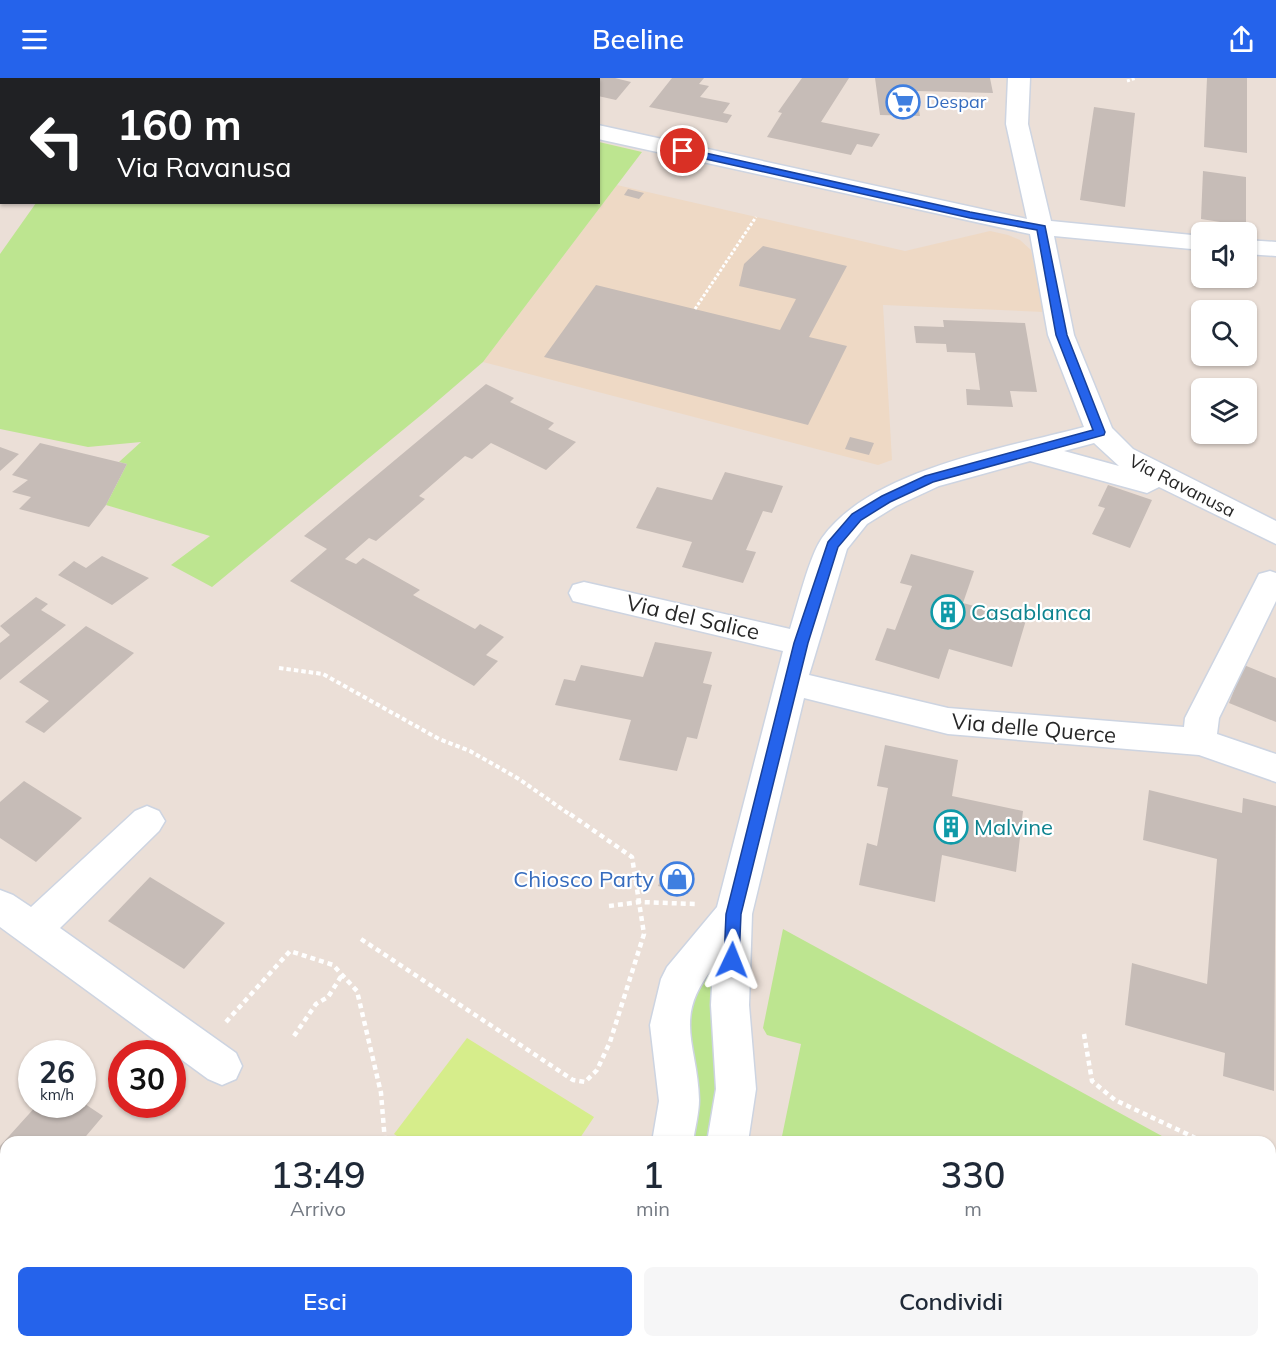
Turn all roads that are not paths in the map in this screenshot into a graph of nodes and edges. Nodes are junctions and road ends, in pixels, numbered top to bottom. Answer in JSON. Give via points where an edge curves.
{"nodes":[{"id":1,"x":1019,"y":78,"type":"edge"},
{"id":2,"x":600,"y":132,"type":"edge"},
{"id":3,"x":1031,"y":186,"type":"junction"},
{"id":4,"x":956,"y":212,"type":"junction"},
{"id":5,"x":1041,"y":228,"type":"junction"},
{"id":6,"x":1191,"y":242,"type":"edge"},
{"id":7,"x":1257,"y":248,"type":"edge"},
{"id":8,"x":1276,"y":249,"type":"edge"},
{"id":9,"x":1100,"y":432,"type":"junction"},
{"id":10,"x":1030,"y":451,"type":"junction"},
{"id":11,"x":1208,"y":499,"type":"junction"},
{"id":12,"x":1276,"y":534,"type":"edge"},
{"id":13,"x":1270,"y":582,"type":"dead end"},
{"id":14,"x":584,"y":592,"type":"dead end"},
{"id":15,"x":801,"y":643,"type":"junction"},
{"id":16,"x":792,"y":683,"type":"junction"},
{"id":17,"x":1199,"y":742,"type":"junction"},
{"id":18,"x":1276,"y":768,"type":"edge"},
{"id":19,"x":147,"y":821,"type":"dead end"},
{"id":20,"x":0,"y":906,"type":"edge"},
{"id":21,"x":719,"y":910,"type":"junction"},
{"id":22,"x":33,"y":929,"type":"junction"},
{"id":23,"x":222,"y":1066,"type":"dead end"},
{"id":24,"x":673,"y":1136,"type":"edge"},
{"id":25,"x":728,"y":1136,"type":"edge"}],
"edges":[{"from":1,"to":3,"type":"street","name":"Via Ravanusa","via":[[1017,124]]},
{"from":2,"to":4,"type":"street"},
{"from":3,"to":4,"type":"street","via":[[996,208]]},
{"from":3,"to":5,"type":"street","name":"Via Ravanusa"},
{"from":4,"to":5,"type":"street"},
{"from":5,"to":6,"type":"street"},
{"from":5,"to":9,"type":"street","name":"Via Ravanusa","via":[[1062,335]]},
{"from":7,"to":8,"type":"street"},
{"from":9,"to":10,"type":"street"},
{"from":9,"to":11,"type":"street","name":"Via Ravanusa","via":[[1123,456]]},
{"from":10,"to":11,"type":"street"},
{"from":10,"to":15,"type":"street","via":[[929,479],[857,517],[833,545]]},
{"from":11,"to":12,"type":"street","name":"Via Ravanusa"},
{"from":13,"to":17,"type":"street","via":[[1202,718]]},
{"from":14,"to":15,"type":"street","name":"Via del Salice"},
{"from":15,"to":16,"type":"street"},
{"from":16,"to":17,"type":"street","name":"Via delle Querce","via":[[948,721]]},
{"from":16,"to":21,"type":"street"},
{"from":17,"to":18,"type":"street","name":"Via delle Querce"},
{"from":19,"to":22,"type":"street"},
{"from":20,"to":22,"type":"street"},
{"from":21,"to":24,"type":"street","via":[[680,979],[669,1025],[679,1101]]},
{"from":21,"to":25,"type":"street","via":[[736,1089]]},
{"from":22,"to":23,"type":"street"}]}
